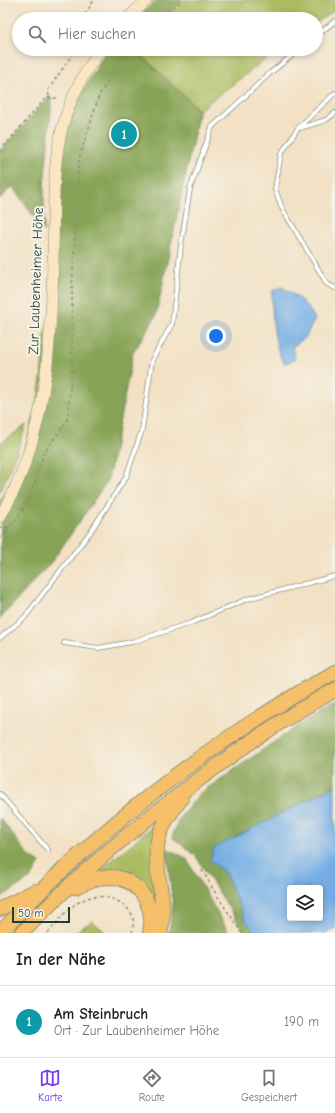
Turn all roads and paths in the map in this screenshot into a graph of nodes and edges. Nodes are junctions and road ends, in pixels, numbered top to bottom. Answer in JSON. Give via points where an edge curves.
{"nodes":[{"id":1,"x":94,"y":0,"type":"edge"},
{"id":2,"x":147,"y":0,"type":"edge"},
{"id":3,"x":182,"y":0,"type":"edge"},
{"id":4,"x":86,"y":12,"type":"edge"},
{"id":5,"x":134,"y":12,"type":"edge"},
{"id":6,"x":167,"y":12,"type":"edge"},
{"id":7,"x":335,"y":17,"type":"edge"},
{"id":8,"x":335,"y":21,"type":"edge"},
{"id":9,"x":327,"y":27,"type":"junction"},
{"id":10,"x":323,"y":30,"type":"edge"},
{"id":11,"x":71,"y":56,"type":"edge"},
{"id":12,"x":96,"y":56,"type":"edge"},
{"id":13,"x":123,"y":56,"type":"edge"},
{"id":14,"x":291,"y":56,"type":"edge"},
{"id":15,"x":335,"y":92,"type":"edge"},
{"id":16,"x":49,"y":97,"type":"junction"},
{"id":17,"x":57,"y":98,"type":"dead end"},
{"id":18,"x":335,"y":113,"type":"edge"},
{"id":19,"x":298,"y":128,"type":"junction"},
{"id":20,"x":0,"y":151,"type":"edge"},
{"id":21,"x":335,"y":288,"type":"edge"},
{"id":22,"x":0,"y":517,"type":"edge"},
{"id":23,"x":0,"y":527,"type":"edge"},
{"id":24,"x":9,"y":527,"type":"junction"},
{"id":25,"x":0,"y":538,"type":"edge"},
{"id":26,"x":335,"y":576,"type":"edge"},
{"id":27,"x":0,"y":638,"type":"edge"},
{"id":28,"x":64,"y":643,"type":"dead end"},
{"id":29,"x":335,"y":672,"type":"edge"},
{"id":30,"x":335,"y":690,"type":"edge"},
{"id":31,"x":197,"y":780,"type":"junction"},
{"id":32,"x":0,"y":794,"type":"edge"},
{"id":33,"x":48,"y":850,"type":"dead end"},
{"id":34,"x":202,"y":870,"type":"dead end"},
{"id":35,"x":48,"y":884,"type":"junction"},
{"id":36,"x":65,"y":891,"type":"junction"},
{"id":37,"x":0,"y":909,"type":"edge"},
{"id":38,"x":0,"y":933,"type":"edge"},
{"id":39,"x":22,"y":933,"type":"edge"},
{"id":40,"x":48,"y":933,"type":"edge"},
{"id":41,"x":132,"y":933,"type":"edge"},
{"id":42,"x":150,"y":933,"type":"edge"},
{"id":43,"x":160,"y":933,"type":"edge"},
{"id":44,"x":242,"y":933,"type":"edge"}],
"edges":[{"from":1,"to":4,"type":"path"},
{"from":2,"to":5,"type":"street"},
{"from":3,"to":6,"type":"path"},
{"from":7,"to":9,"type":"lane"},
{"from":8,"to":9,"type":"lane"},
{"from":9,"to":10,"type":"lane"},
{"from":11,"to":16,"type":"path","via":[[48,90]]},
{"from":12,"to":22,"type":"street","name":"Zur Laubenheimer Höhe","via":[[68,107],[56,151],[49,357],[43,399],[28,458]]},
{"from":13,"to":24,"type":"path","via":[[99,96],[79,159],[72,283],[72,368],[67,421],[43,454],[27,502]]},
{"from":14,"to":27,"type":"lane","via":[[212,127],[190,189],[172,324],[152,360],[142,430],[126,477],[91,530],[25,617]]},
{"from":15,"to":19,"type":"lane"},
{"from":16,"to":17,"type":"path"},
{"from":16,"to":20,"type":"path"},
{"from":18,"to":19,"type":"lane","via":[[326,120]]},
{"from":19,"to":21,"type":"lane","via":[[281,154],[275,189],[282,208],[327,284]]},
{"from":23,"to":24,"type":"path"},
{"from":24,"to":25,"type":"path"},
{"from":26,"to":28,"type":"lane","via":[[246,599],[191,623],[132,642],[98,648]]},
{"from":29,"to":35,"type":"highway","via":[[284,702],[184,770],[129,812]]},
{"from":30,"to":31,"type":"highway","via":[[244,746]]},
{"from":31,"to":36,"type":"highway","via":[[122,840]]},
{"from":31,"to":43,"type":"highway","via":[[166,820],[157,840],[156,861],[162,907]]},
{"from":32,"to":33,"type":"lane"},
{"from":34,"to":44,"type":"path"},
{"from":35,"to":37,"type":"highway"},
{"from":35,"to":38,"type":"highway"},
{"from":36,"to":39,"type":"highway"},
{"from":36,"to":42,"type":"highway","via":[[100,878],[112,877],[127,881],[139,889],[148,903],[152,917]]},
{"from":40,"to":41,"type":"path","via":[[64,914],[77,904],[89,898],[105,898],[119,901],[128,908],[133,919]]}]}
